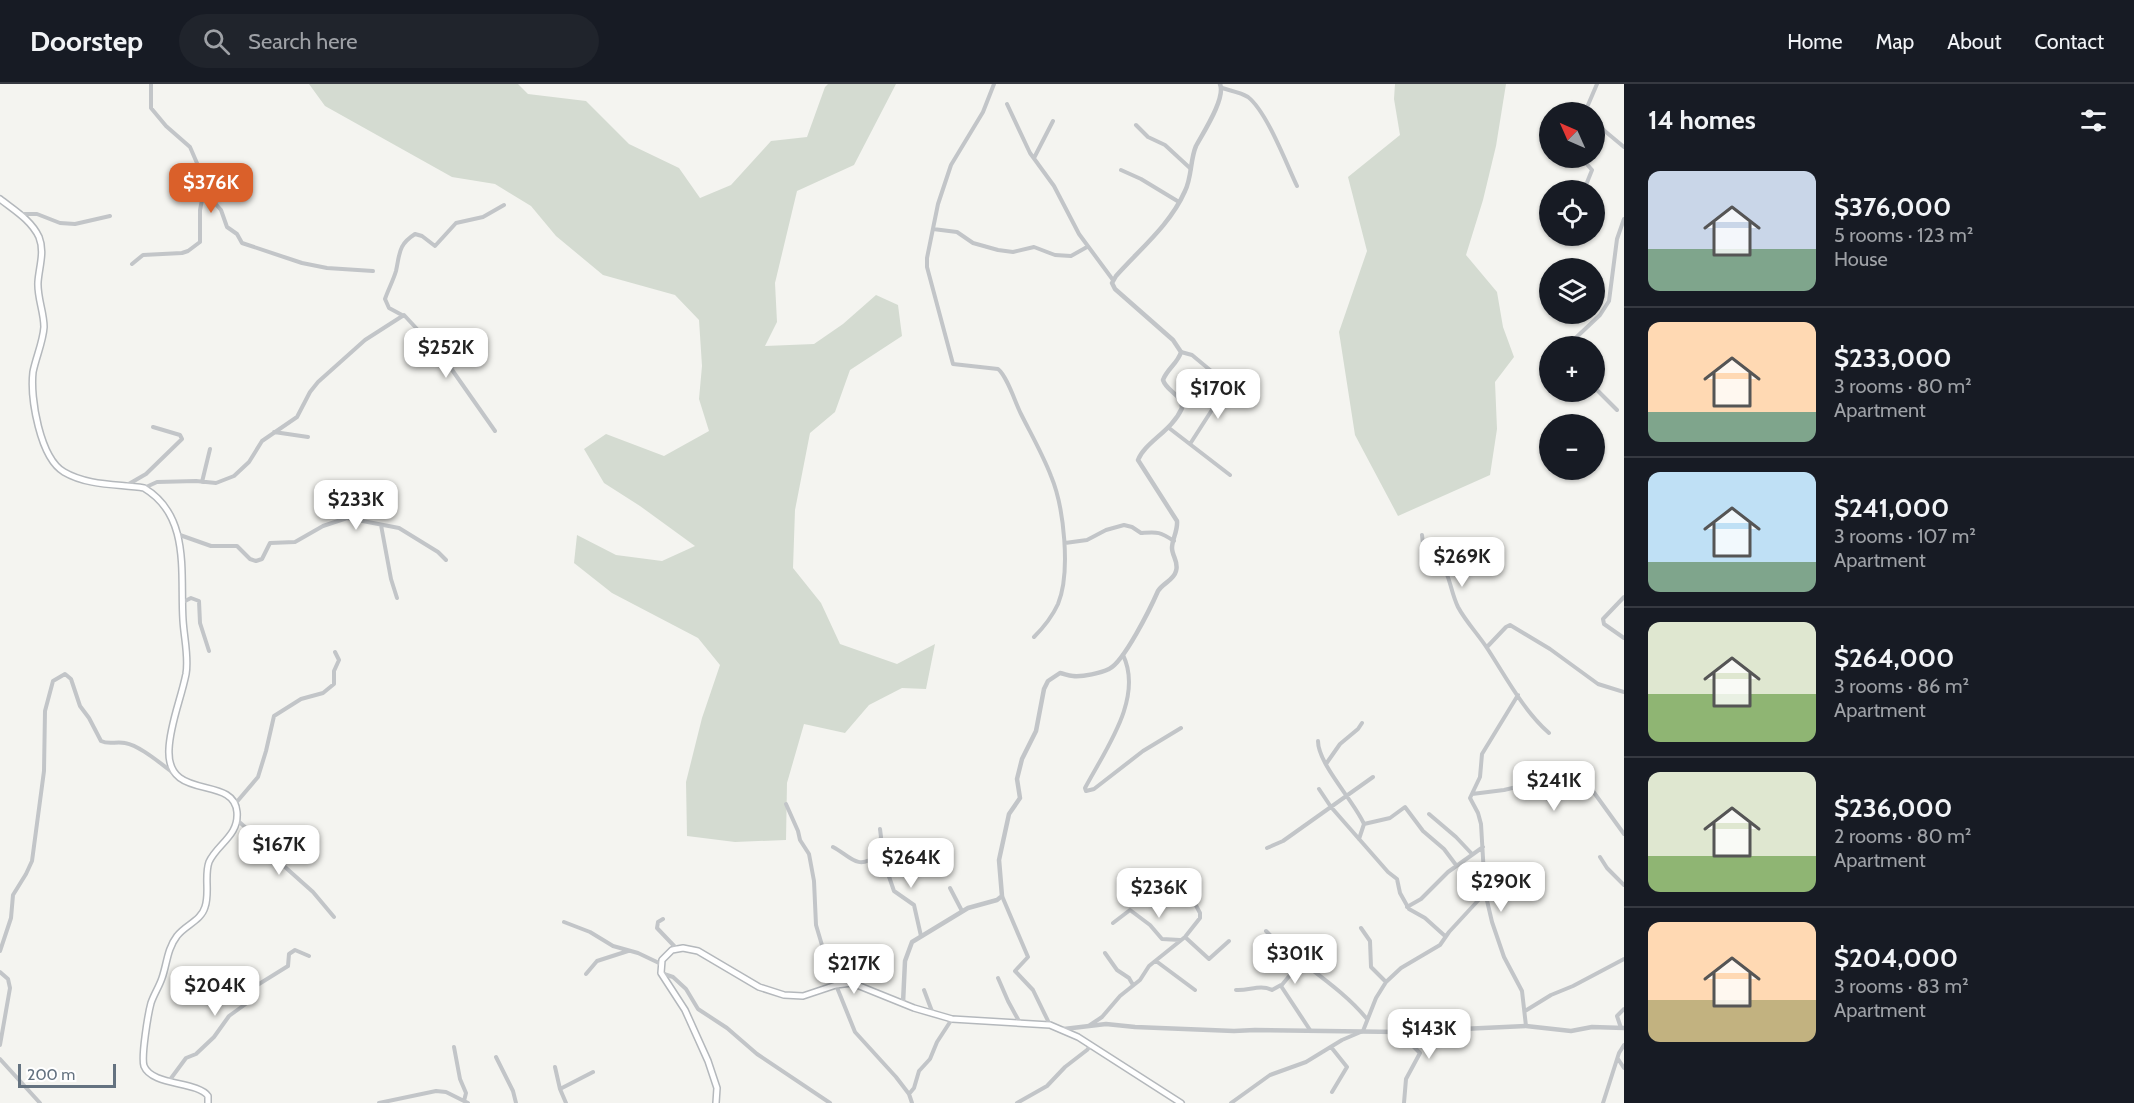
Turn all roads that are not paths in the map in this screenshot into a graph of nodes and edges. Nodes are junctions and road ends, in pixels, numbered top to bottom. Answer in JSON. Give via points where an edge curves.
{"nodes":[{"id":1,"x":151,"y":84,"type":"edge"},
{"id":2,"x":994,"y":84,"type":"edge"},
{"id":3,"x":1597,"y":84,"type":"edge"},
{"id":4,"x":1221,"y":86,"type":"edge"},
{"id":5,"x":1589,"y":102,"type":"edge"},
{"id":6,"x":1007,"y":104,"type":"dead end"},
{"id":7,"x":1053,"y":121,"type":"dead end"},
{"id":8,"x":1136,"y":125,"type":"dead end"},
{"id":9,"x":1605,"y":131,"type":"edge"},
{"id":10,"x":1624,"y":147,"type":"edge"},
{"id":11,"x":1034,"y":158,"type":"junction"},
{"id":12,"x":1121,"y":170,"type":"dead end"},
{"id":13,"x":1191,"y":170,"type":"junction"},
{"id":14,"x":1297,"y":186,"type":"dead end"},
{"id":15,"x":204,"y":190,"type":"junction"},
{"id":16,"x":0,"y":199,"type":"edge"},
{"id":17,"x":1179,"y":202,"type":"junction"},
{"id":18,"x":504,"y":205,"type":"dead end"},
{"id":19,"x":19,"y":214,"type":"junction"},
{"id":20,"x":110,"y":216,"type":"dead end"},
{"id":21,"x":1624,"y":219,"type":"edge"},
{"id":22,"x":933,"y":229,"type":"junction"},
{"id":23,"x":1088,"y":247,"type":"junction"},
{"id":24,"x":132,"y":264,"type":"dead end"},
{"id":25,"x":373,"y":271,"type":"dead end"},
{"id":26,"x":1113,"y":280,"type":"junction"},
{"id":27,"x":403,"y":315,"type":"junction"},
{"id":28,"x":1578,"y":336,"type":"edge"},
{"id":29,"x":1180,"y":352,"type":"junction"},
{"id":30,"x":1228,"y":385,"type":"junction"},
{"id":31,"x":1605,"y":398,"type":"edge"},
{"id":32,"x":1246,"y":400,"type":"dead end"},
{"id":33,"x":1617,"y":410,"type":"dead end"},
{"id":34,"x":153,"y":427,"type":"dead end"},
{"id":35,"x":1169,"y":428,"type":"junction"},
{"id":36,"x":495,"y":431,"type":"dead end"},
{"id":37,"x":273,"y":432,"type":"junction"},
{"id":38,"x":308,"y":437,"type":"dead end"},
{"id":39,"x":1190,"y":444,"type":"junction"},
{"id":40,"x":210,"y":449,"type":"dead end"},
{"id":41,"x":1230,"y":475,"type":"dead end"},
{"id":42,"x":202,"y":482,"type":"junction"},
{"id":43,"x":127,"y":485,"type":"junction"},
{"id":44,"x":144,"y":488,"type":"junction"},
{"id":45,"x":381,"y":525,"type":"junction"},
{"id":46,"x":176,"y":534,"type":"junction"},
{"id":47,"x":1422,"y":535,"type":"dead end"},
{"id":48,"x":1173,"y":541,"type":"junction"},
{"id":49,"x":1065,"y":543,"type":"junction"},
{"id":50,"x":446,"y":560,"type":"dead end"},
{"id":51,"x":1624,"y":597,"type":"edge"},
{"id":52,"x":397,"y":598,"type":"dead end"},
{"id":53,"x":183,"y":602,"type":"junction"},
{"id":54,"x":1034,"y":637,"type":"dead end"},
{"id":55,"x":1624,"y":638,"type":"edge"},
{"id":56,"x":1487,"y":647,"type":"junction"},
{"id":57,"x":209,"y":651,"type":"dead end"},
{"id":58,"x":335,"y":652,"type":"dead end"},
{"id":59,"x":1124,"y":655,"type":"junction"},
{"id":60,"x":1624,"y":692,"type":"edge"},
{"id":61,"x":1518,"y":695,"type":"junction"},
{"id":62,"x":1362,"y":723,"type":"dead end"},
{"id":63,"x":1181,"y":728,"type":"dead end"},
{"id":64,"x":1549,"y":733,"type":"dead end"},
{"id":65,"x":1318,"y":741,"type":"dead end"},
{"id":66,"x":1326,"y":764,"type":"junction"},
{"id":67,"x":175,"y":774,"type":"junction"},
{"id":68,"x":1570,"y":776,"type":"dead end"},
{"id":69,"x":1373,"y":777,"type":"dead end"},
{"id":70,"x":1580,"y":788,"type":"junction"},
{"id":71,"x":1319,"y":789,"type":"dead end"},
{"id":72,"x":1471,"y":794,"type":"junction"},
{"id":73,"x":1347,"y":795,"type":"junction"},
{"id":74,"x":235,"y":804,"type":"junction"},
{"id":75,"x":786,"y":804,"type":"dead end"},
{"id":76,"x":1330,"y":807,"type":"junction"},
{"id":77,"x":1429,"y":814,"type":"dead end"},
{"id":78,"x":237,"y":820,"type":"junction"},
{"id":79,"x":1364,"y":824,"type":"junction"},
{"id":80,"x":880,"y":829,"type":"dead end"},
{"id":81,"x":1624,"y":834,"type":"edge"},
{"id":82,"x":1359,"y":839,"type":"junction"},
{"id":83,"x":833,"y":847,"type":"dead end"},
{"id":84,"x":1483,"y":847,"type":"junction"},
{"id":85,"x":1267,"y":848,"type":"dead end"},
{"id":86,"x":1472,"y":854,"type":"junction"},
{"id":87,"x":1600,"y":857,"type":"dead end"},
{"id":88,"x":874,"y":858,"type":"junction"},
{"id":89,"x":1455,"y":865,"type":"junction"},
{"id":90,"x":1184,"y":883,"type":"dead end"},
{"id":91,"x":1624,"y":885,"type":"edge"},
{"id":92,"x":950,"y":888,"type":"dead end"},
{"id":93,"x":1485,"y":892,"type":"junction"},
{"id":94,"x":1002,"y":897,"type":"junction"},
{"id":95,"x":1407,"y":907,"type":"junction"},
{"id":96,"x":962,"y":911,"type":"junction"},
{"id":97,"x":334,"y":917,"type":"dead end"},
{"id":98,"x":663,"y":919,"type":"dead end"},
{"id":99,"x":564,"y":922,"type":"dead end"},
{"id":100,"x":1113,"y":923,"type":"dead end"},
{"id":101,"x":1361,"y":928,"type":"dead end"},
{"id":102,"x":1266,"y":931,"type":"dead end"},
{"id":103,"x":921,"y":936,"type":"junction"},
{"id":104,"x":1445,"y":936,"type":"junction"},
{"id":105,"x":1185,"y":937,"type":"junction"},
{"id":106,"x":1181,"y":940,"type":"junction"},
{"id":107,"x":1229,"y":940,"type":"dead end"},
{"id":108,"x":1318,"y":941,"type":"dead end"},
{"id":109,"x":677,"y":949,"type":"junction"},
{"id":110,"x":0,"y":951,"type":"edge"},
{"id":111,"x":629,"y":951,"type":"junction"},
{"id":112,"x":1105,"y":953,"type":"dead end"},
{"id":113,"x":309,"y":956,"type":"dead end"},
{"id":114,"x":1624,"y":959,"type":"edge"},
{"id":115,"x":1156,"y":961,"type":"junction"},
{"id":116,"x":1302,"y":962,"type":"junction"},
{"id":117,"x":661,"y":966,"type":"junction"},
{"id":118,"x":0,"y":972,"type":"edge"},
{"id":119,"x":661,"y":973,"type":"junction"},
{"id":120,"x":586,"y":974,"type":"dead end"},
{"id":121,"x":998,"y":978,"type":"dead end"},
{"id":122,"x":852,"y":982,"type":"junction"},
{"id":123,"x":1386,"y":982,"type":"junction"},
{"id":124,"x":836,"y":985,"type":"junction"},
{"id":125,"x":1133,"y":985,"type":"junction"},
{"id":126,"x":1281,"y":985,"type":"junction"},
{"id":127,"x":924,"y":990,"type":"dead end"},
{"id":128,"x":1195,"y":990,"type":"dead end"},
{"id":129,"x":1236,"y":990,"type":"dead end"},
{"id":130,"x":903,"y":1003,"type":"junction"},
{"id":131,"x":1624,"y":1009,"type":"edge"},
{"id":132,"x":1525,"y":1011,"type":"junction"},
{"id":133,"x":933,"y":1015,"type":"junction"},
{"id":134,"x":952,"y":1019,"type":"junction"},
{"id":135,"x":1367,"y":1020,"type":"junction"},
{"id":136,"x":1020,"y":1023,"type":"junction"},
{"id":137,"x":1050,"y":1024,"type":"junction"},
{"id":138,"x":1090,"y":1025,"type":"junction"},
{"id":139,"x":1526,"y":1026,"type":"junction"},
{"id":140,"x":1622,"y":1028,"type":"edge"},
{"id":141,"x":1064,"y":1029,"type":"junction"},
{"id":142,"x":1310,"y":1030,"type":"junction"},
{"id":143,"x":1363,"y":1031,"type":"junction"},
{"id":144,"x":1398,"y":1032,"type":"junction"},
{"id":145,"x":1091,"y":1045,"type":"junction"},
{"id":146,"x":1624,"y":1045,"type":"edge"},
{"id":147,"x":0,"y":1046,"type":"edge"},
{"id":148,"x":454,"y":1047,"type":"dead end"},
{"id":149,"x":1331,"y":1047,"type":"junction"},
{"id":150,"x":496,"y":1057,"type":"dead end"},
{"id":151,"x":1618,"y":1058,"type":"junction"},
{"id":152,"x":0,"y":1059,"type":"edge"},
{"id":153,"x":555,"y":1067,"type":"dead end"},
{"id":154,"x":1624,"y":1068,"type":"edge"},
{"id":155,"x":593,"y":1072,"type":"dead end"},
{"id":156,"x":168,"y":1081,"type":"junction"},
{"id":157,"x":560,"y":1089,"type":"junction"},
{"id":158,"x":1332,"y":1092,"type":"dead end"},
{"id":159,"x":909,"y":1094,"type":"junction"},
{"id":160,"x":466,"y":1102,"type":"edge"},
{"id":161,"x":40,"y":1103,"type":"edge"},
{"id":162,"x":208,"y":1103,"type":"edge"},
{"id":163,"x":379,"y":1103,"type":"edge"},
{"id":164,"x":516,"y":1103,"type":"edge"},
{"id":165,"x":566,"y":1103,"type":"edge"},
{"id":166,"x":716,"y":1103,"type":"edge"},
{"id":167,"x":830,"y":1103,"type":"edge"},
{"id":168,"x":912,"y":1103,"type":"edge"},
{"id":169,"x":1017,"y":1103,"type":"edge"},
{"id":170,"x":1181,"y":1103,"type":"edge"},
{"id":171,"x":1231,"y":1103,"type":"edge"},
{"id":172,"x":1404,"y":1103,"type":"edge"},
{"id":173,"x":1603,"y":1103,"type":"edge"}],
"edges":[{"from":1,"to":15,"type":"street","via":[[151,108],[193,150]]},
{"from":2,"to":22,"type":"street","via":[[983,112],[951,165]]},
{"from":3,"to":5,"type":"street"},
{"from":4,"to":13,"type":"street","via":[[1220,97],[1194,151]]},
{"from":4,"to":14,"type":"street","via":[[1254,102]]},
{"from":6,"to":11,"type":"street"},
{"from":7,"to":11,"type":"street"},
{"from":8,"to":13,"type":"street"},
{"from":9,"to":10,"type":"street"},
{"from":11,"to":23,"type":"street"},
{"from":12,"to":17,"type":"street"},
{"from":13,"to":17,"type":"street"},
{"from":15,"to":24,"type":"street","via":[[200,242],[182,253],[143,255]]},
{"from":15,"to":25,"type":"street","via":[[242,243],[302,263]]},
{"from":16,"to":19,"type":"main road"},
{"from":17,"to":26,"type":"street","via":[[1161,229]]},
{"from":18,"to":27,"type":"street","via":[[483,217],[456,223],[435,246],[415,234],[405,240],[385,299],[389,308]]},
{"from":19,"to":20,"type":"street","via":[[37,214],[75,224]]},
{"from":19,"to":43,"type":"main road","via":[[35,231],[41,245],[38,282],[44,327],[33,389],[44,444],[51,460],[80,480]]},
{"from":21,"to":28,"type":"street","via":[[1617,239],[1609,301]]},
{"from":22,"to":23,"type":"street","via":[[957,232],[974,243],[1013,252],[1034,247],[1071,256]]},
{"from":22,"to":49,"type":"street","via":[[927,267],[950,358],[958,366],[998,369],[1003,373],[1053,479]]},
{"from":23,"to":26,"type":"street"},
{"from":26,"to":29,"type":"street","via":[[1115,289],[1173,340]]},
{"from":27,"to":36,"type":"street","via":[[443,357]]},
{"from":27,"to":37,"type":"street","via":[[365,340],[314,387],[297,417]]},
{"from":29,"to":30,"type":"street","via":[[1192,355]]},
{"from":29,"to":35,"type":"street","via":[[1163,380],[1182,403],[1180,415]]},
{"from":30,"to":32,"type":"street"},
{"from":30,"to":39,"type":"street"},
{"from":31,"to":33,"type":"street"},
{"from":34,"to":43,"type":"street","via":[[180,435],[182,440],[146,474]]},
{"from":35,"to":39,"type":"street"},
{"from":35,"to":48,"type":"street","via":[[1138,460],[1177,521]]},
{"from":37,"to":38,"type":"street"},
{"from":37,"to":42,"type":"street","via":[[234,476],[216,483]]},
{"from":39,"to":41,"type":"street"},
{"from":40,"to":42,"type":"street"},
{"from":42,"to":44,"type":"street","via":[[157,482]]},
{"from":43,"to":44,"type":"main road"},
{"from":44,"to":46,"type":"main road","via":[[165,506]]},
{"from":45,"to":46,"type":"street","via":[[342,518],[300,540],[270,543],[256,561],[237,546],[212,546]]},
{"from":45,"to":50,"type":"street","via":[[399,528]]},
{"from":45,"to":52,"type":"street"},
{"from":46,"to":53,"type":"main road","via":[[184,582]]},
{"from":47,"to":56,"type":"street","via":[[1425,546],[1443,565],[1458,607]]},
{"from":48,"to":49,"type":"street","via":[[1156,531],[1141,533],[1124,525],[1087,540]]},
{"from":48,"to":59,"type":"street","via":[[1176,573],[1160,588]]},
{"from":49,"to":54,"type":"street","via":[[1059,602]]},
{"from":51,"to":55,"type":"street","via":[[1603,619]]},
{"from":53,"to":57,"type":"street","via":[[191,598],[199,602],[200,623]]},
{"from":53,"to":67,"type":"main road","via":[[186,672],[169,748],[169,763]]},
{"from":56,"to":60,"type":"street","via":[[1510,626],[1598,684]]},
{"from":56,"to":61,"type":"street"},
{"from":58,"to":74,"type":"street","via":[[339,660],[334,684],[274,716],[257,780]]},
{"from":59,"to":63,"type":"street","via":[[1129,667],[1129,696],[1086,791]]},
{"from":59,"to":94,"type":"street","via":[[1108,669],[1075,676],[1060,674],[1045,685],[1036,731],[1018,773],[1020,798],[1009,814],[1000,852]]},
{"from":61,"to":64,"type":"street"},
{"from":61,"to":72,"type":"street","via":[[1482,754],[1480,777]]},
{"from":62,"to":66,"type":"street"},
{"from":65,"to":66,"type":"street"},
{"from":66,"to":73,"type":"street"},
{"from":67,"to":74,"type":"main road","via":[[187,782],[221,792]]},
{"from":67,"to":110,"type":"street","via":[[124,742],[101,741],[80,706],[71,679],[65,674],[53,681],[45,711],[44,771],[32,861],[13,895],[11,918]]},
{"from":68,"to":70,"type":"street"},
{"from":69,"to":73,"type":"street"},
{"from":70,"to":72,"type":"street","via":[[1551,802],[1533,783]]},
{"from":70,"to":81,"type":"street","via":[[1591,788]]},
{"from":71,"to":76,"type":"street"},
{"from":72,"to":84,"type":"street","via":[[1480,818]]},
{"from":73,"to":76,"type":"street"},
{"from":73,"to":79,"type":"street"},
{"from":74,"to":78,"type":"main road"},
{"from":75,"to":122,"type":"street","via":[[809,854],[816,925],[827,963]]},
{"from":76,"to":82,"type":"street"},
{"from":76,"to":85,"type":"street"},
{"from":77,"to":86,"type":"street"},
{"from":78,"to":97,"type":"street"},
{"from":78,"to":156,"type":"main road","via":[[231,836],[209,863],[205,907],[171,945],[152,1002],[144,1066]]},
{"from":79,"to":82,"type":"street"},
{"from":79,"to":89,"type":"street","via":[[1395,817],[1405,807]]},
{"from":80,"to":88,"type":"street","via":[[880,844]]},
{"from":82,"to":95,"type":"street","via":[[1397,879]]},
{"from":83,"to":88,"type":"street","via":[[854,861]]},
{"from":84,"to":86,"type":"street"},
{"from":84,"to":93,"type":"street"},
{"from":86,"to":89,"type":"street"},
{"from":87,"to":91,"type":"street"},
{"from":88,"to":103,"type":"street","via":[[886,868],[894,891],[915,906]]},
{"from":89,"to":95,"type":"street","via":[[1421,899]]},
{"from":90,"to":105,"type":"street","via":[[1201,915]]},
{"from":92,"to":96,"type":"street"},
{"from":93,"to":104,"type":"street"},
{"from":93,"to":132,"type":"street","via":[[1501,951],[1522,991]]},
{"from":94,"to":96,"type":"street"},
{"from":94,"to":137,"type":"street","via":[[1028,957],[1015,971],[1033,990]]},
{"from":95,"to":104,"type":"street"},
{"from":96,"to":103,"type":"street"},
{"from":98,"to":109,"type":"street","via":[[657,928]]},
{"from":99,"to":111,"type":"street"},
{"from":100,"to":106,"type":"street","via":[[1130,910],[1162,939]]},
{"from":101,"to":123,"type":"street","via":[[1370,941],[1371,967]]},
{"from":102,"to":116,"type":"street"},
{"from":103,"to":130,"type":"street","via":[[906,953]]},
{"from":104,"to":123,"type":"street","via":[[1438,947],[1401,968]]},
{"from":105,"to":106,"type":"street"},
{"from":105,"to":107,"type":"street","via":[[1209,959]]},
{"from":106,"to":115,"type":"street"},
{"from":108,"to":116,"type":"street"},
{"from":109,"to":117,"type":"main road","via":[[664,957]]},
{"from":109,"to":124,"type":"main road","via":[[698,951],[770,992],[803,996]]},
{"from":111,"to":117,"type":"street"},
{"from":111,"to":120,"type":"street","via":[[597,961]]},
{"from":112,"to":125,"type":"street"},
{"from":113,"to":156,"type":"street","via":[[295,950],[289,954],[288,966],[251,989],[247,1003],[196,1054],[186,1058]]},
{"from":114,"to":132,"type":"street"},
{"from":115,"to":125,"type":"street"},
{"from":115,"to":128,"type":"street"},
{"from":116,"to":126,"type":"street"},
{"from":116,"to":135,"type":"street","via":[[1353,1003]]},
{"from":117,"to":119,"type":"main road"},
{"from":118,"to":147,"type":"street","via":[[8,979],[10,988]]},
{"from":119,"to":166,"type":"main road","via":[[685,1010],[708,1061],[717,1088]]},
{"from":119,"to":167,"type":"street","via":[[673,977],[686,989],[698,1009]]},
{"from":121,"to":136,"type":"street"},
{"from":122,"to":124,"type":"main road"},
{"from":122,"to":130,"type":"main road"},
{"from":123,"to":135,"type":"street"},
{"from":124,"to":159,"type":"street","via":[[855,1032]]},
{"from":125,"to":138,"type":"street"},
{"from":126,"to":129,"type":"street","via":[[1272,990],[1265,986]]},
{"from":126,"to":142,"type":"street"},
{"from":127,"to":133,"type":"street"},
{"from":130,"to":133,"type":"main road"},
{"from":131,"to":140,"type":"street","via":[[1617,1016]]},
{"from":132,"to":139,"type":"street"},
{"from":133,"to":134,"type":"main road"},
{"from":134,"to":136,"type":"main road"},
{"from":134,"to":159,"type":"street"},
{"from":135,"to":143,"type":"street"},
{"from":136,"to":137,"type":"main road"},
{"from":137,"to":141,"type":"main road"},
{"from":138,"to":141,"type":"street"},
{"from":138,"to":142,"type":"street"},
{"from":139,"to":140,"type":"street","via":[[1571,1031]]},
{"from":139,"to":144,"type":"street"},
{"from":141,"to":145,"type":"main road"},
{"from":142,"to":143,"type":"street"},
{"from":143,"to":144,"type":"street"},
{"from":143,"to":149,"type":"street"},
{"from":144,"to":172,"type":"street","via":[[1420,1053],[1406,1079]]},
{"from":145,"to":169,"type":"street","via":[[1047,1086]]},
{"from":145,"to":170,"type":"main road"},
{"from":146,"to":151,"type":"street"},
{"from":148,"to":160,"type":"street"},
{"from":149,"to":158,"type":"street","via":[[1347,1068]]},
{"from":149,"to":171,"type":"street","via":[[1306,1062],[1270,1075]]},
{"from":150,"to":164,"type":"street"},
{"from":151,"to":154,"type":"street"},
{"from":151,"to":173,"type":"street"},
{"from":152,"to":161,"type":"street"},
{"from":153,"to":157,"type":"street"},
{"from":155,"to":157,"type":"street"},
{"from":156,"to":162,"type":"main road","via":[[202,1089]]},
{"from":157,"to":165,"type":"street"},
{"from":159,"to":168,"type":"street"},
{"from":160,"to":163,"type":"street","via":[[436,1091]]}]}
